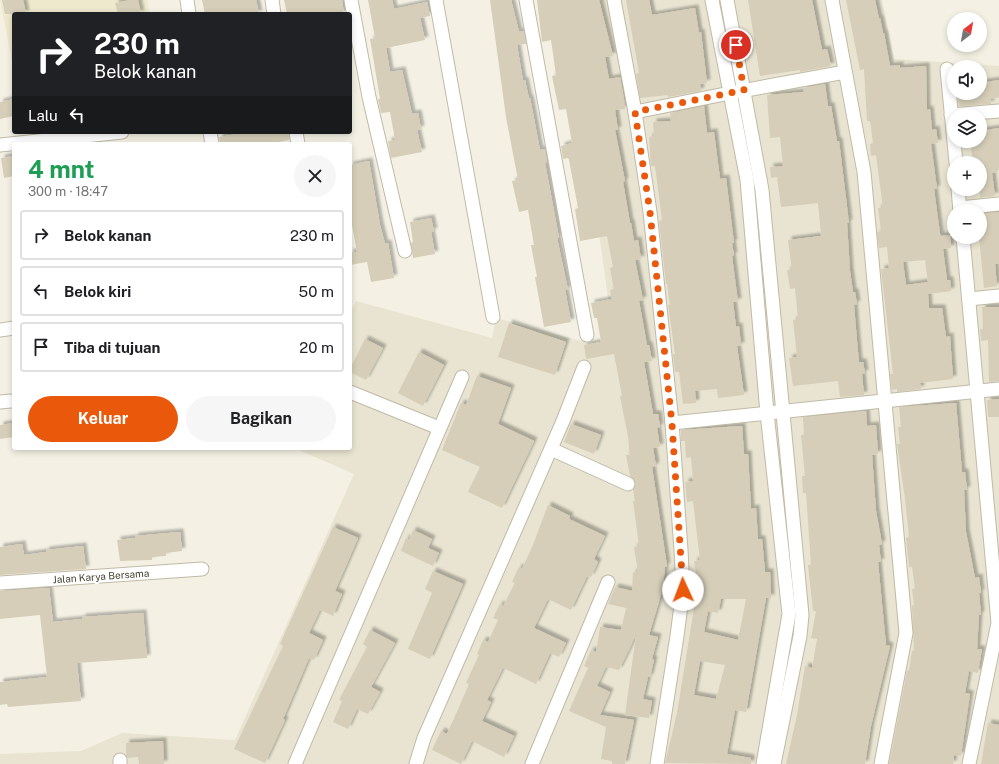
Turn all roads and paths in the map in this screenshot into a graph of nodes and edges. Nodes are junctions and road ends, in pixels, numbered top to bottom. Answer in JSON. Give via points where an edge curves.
{"nodes":[{"id":1,"x":187,"y":0,"type":"edge"},
{"id":2,"x":272,"y":0,"type":"edge"},
{"id":3,"x":351,"y":0,"type":"edge"},
{"id":4,"x":436,"y":0,"type":"edge"},
{"id":5,"x":526,"y":0,"type":"edge"},
{"id":6,"x":614,"y":0,"type":"edge"},
{"id":7,"x":712,"y":0,"type":"edge"},
{"id":8,"x":727,"y":0,"type":"edge"},
{"id":9,"x":832,"y":0,"type":"edge"},
{"id":10,"x":189,"y":12,"type":"edge"},
{"id":11,"x":274,"y":12,"type":"edge"},
{"id":12,"x":846,"y":72,"type":"junction"},
{"id":13,"x":744,"y":90,"type":"junction"},
{"id":14,"x":730,"y":93,"type":"junction"},
{"id":15,"x":635,"y":112,"type":"junction"},
{"id":16,"x":999,"y":112,"type":"edge"},
{"id":17,"x":987,"y":113,"type":"edge"},
{"id":18,"x":103,"y":134,"type":"edge"},
{"id":19,"x":28,"y":142,"type":"edge"},
{"id":20,"x":12,"y":144,"type":"edge"},
{"id":21,"x":0,"y":145,"type":"edge"},
{"id":22,"x":999,"y":204,"type":"edge"},
{"id":23,"x":987,"y":206,"type":"edge"},
{"id":24,"x":964,"y":244,"type":"edge"},
{"id":25,"x":405,"y":251,"type":"dead end"},
{"id":26,"x":770,"y":274,"type":"junction"},
{"id":27,"x":755,"y":277,"type":"junction"},
{"id":28,"x":999,"y":296,"type":"edge"},
{"id":29,"x":969,"y":299,"type":"junction"},
{"id":30,"x":493,"y":317,"type":"dead end"},
{"id":31,"x":12,"y":328,"type":"edge"},
{"id":32,"x":0,"y":330,"type":"edge"},
{"id":33,"x":587,"y":336,"type":"dead end"},
{"id":34,"x":584,"y":367,"type":"dead end"},
{"id":35,"x":462,"y":377,"type":"dead end"},
{"id":36,"x":999,"y":389,"type":"edge"},
{"id":37,"x":978,"y":391,"type":"junction"},
{"id":38,"x":352,"y":393,"type":"edge"},
{"id":39,"x":884,"y":401,"type":"junction"},
{"id":40,"x":782,"y":412,"type":"junction"},
{"id":41,"x":767,"y":413,"type":"junction"},
{"id":42,"x":672,"y":424,"type":"junction"},
{"id":43,"x":439,"y":428,"type":"junction"},
{"id":44,"x":551,"y":449,"type":"junction"},
{"id":45,"x":628,"y":484,"type":"dead end"},
{"id":46,"x":202,"y":569,"type":"dead end"},
{"id":47,"x":608,"y":582,"type":"dead end"},
{"id":48,"x":0,"y":583,"type":"edge"},
{"id":49,"x":998,"y":623,"type":"edge"},
{"id":50,"x":785,"y":632,"type":"junction"},
{"id":51,"x":800,"y":636,"type":"junction"},
{"id":52,"x":295,"y":764,"type":"edge"},
{"id":53,"x":416,"y":764,"type":"edge"},
{"id":54,"x":532,"y":764,"type":"edge"},
{"id":55,"x":657,"y":764,"type":"edge"},
{"id":56,"x":763,"y":764,"type":"edge"},
{"id":57,"x":774,"y":764,"type":"edge"},
{"id":58,"x":882,"y":764,"type":"edge"},
{"id":59,"x":969,"y":764,"type":"edge"}],
"edges":[{"from":1,"to":10,"type":"street"},
{"from":2,"to":11,"type":"street"},
{"from":3,"to":25,"type":"street","via":[[369,97]]},
{"from":4,"to":30,"type":"street"},
{"from":5,"to":33,"type":"street"},
{"from":6,"to":15,"type":"street"},
{"from":7,"to":14,"type":"street"},
{"from":8,"to":13,"type":"street"},
{"from":9,"to":12,"type":"street"},
{"from":12,"to":13,"type":"street"},
{"from":12,"to":39,"type":"street","via":[[864,172]]},
{"from":13,"to":14,"type":"street"},
{"from":13,"to":26,"type":"street","via":[[762,190]]},
{"from":14,"to":15,"type":"street"},
{"from":14,"to":27,"type":"street","via":[[747,180]]},
{"from":15,"to":42,"type":"street","via":[[650,212]]},
{"from":16,"to":17,"type":"street"},
{"from":18,"to":19,"type":"street"},
{"from":20,"to":21,"type":"street"},
{"from":22,"to":23,"type":"street"},
{"from":24,"to":29,"type":"street"},
{"from":26,"to":27,"type":"street"},
{"from":26,"to":40,"type":"street"},
{"from":27,"to":41,"type":"street"},
{"from":28,"to":29,"type":"street"},
{"from":29,"to":37,"type":"street"},
{"from":31,"to":32,"type":"street"},
{"from":34,"to":44,"type":"street"},
{"from":35,"to":43,"type":"street"},
{"from":36,"to":37,"type":"street"},
{"from":37,"to":39,"type":"street"},
{"from":37,"to":49,"type":"street"},
{"from":38,"to":43,"type":"street"},
{"from":39,"to":40,"type":"street"},
{"from":39,"to":58,"type":"street","via":[[906,633]]},
{"from":40,"to":41,"type":"street"},
{"from":40,"to":51,"type":"street","via":[[802,615]]},
{"from":41,"to":42,"type":"street"},
{"from":41,"to":50,"type":"street","via":[[788,614]]},
{"from":42,"to":55,"type":"street","via":[[683,590]]},
{"from":43,"to":52,"type":"street"},
{"from":44,"to":45,"type":"street"},
{"from":44,"to":53,"type":"street"},
{"from":46,"to":48,"type":"street","name":"Jalan Karya Bersama"},
{"from":47,"to":54,"type":"street"},
{"from":49,"to":59,"type":"street"},
{"from":50,"to":51,"type":"street"},
{"from":50,"to":56,"type":"street"},
{"from":51,"to":57,"type":"street"}]}
